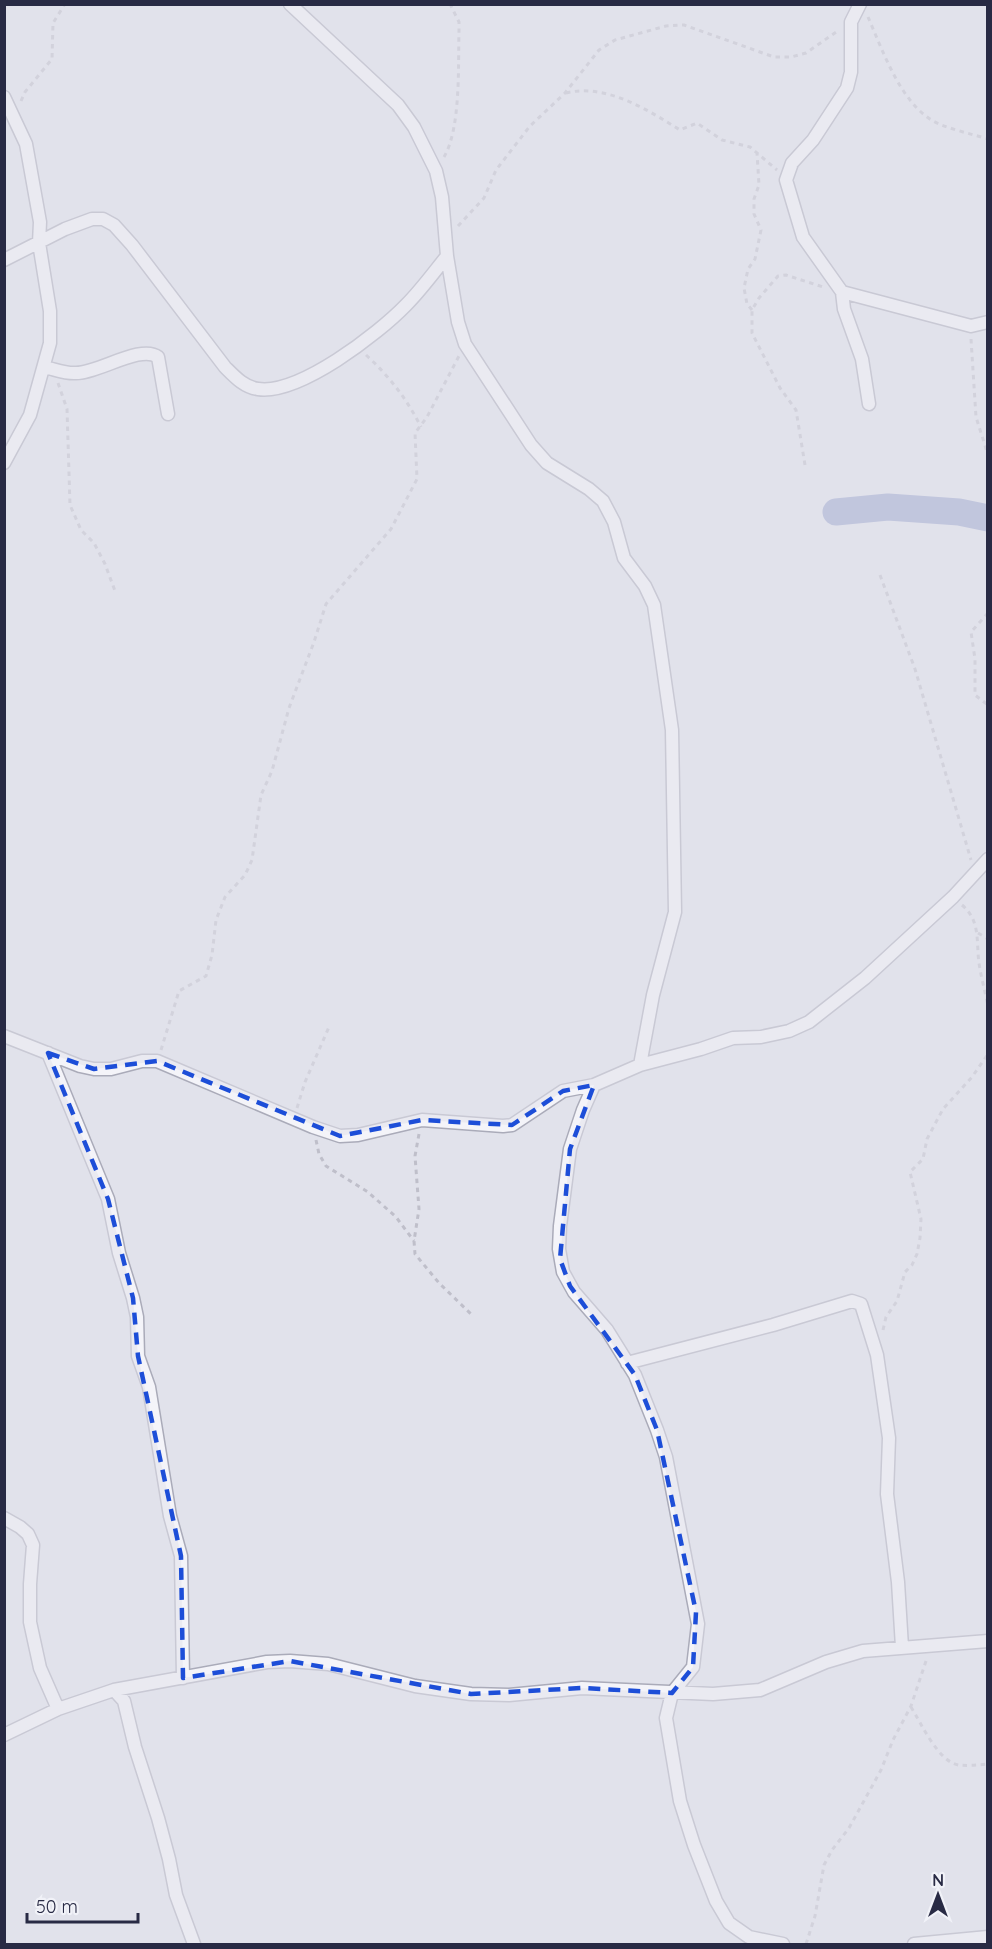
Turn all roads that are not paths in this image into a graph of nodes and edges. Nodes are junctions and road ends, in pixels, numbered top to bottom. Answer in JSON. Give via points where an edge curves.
{"nodes":[{"id":1,"x":290,"y":4,"type":"edge"},
{"id":2,"x":863,"y":9,"type":"edge"},
{"id":3,"x":4,"y":97,"type":"edge"},
{"id":4,"x":39,"y":243,"type":"junction"},
{"id":5,"x":447,"y":256,"type":"junction"},
{"id":6,"x":4,"y":260,"type":"edge"},
{"id":7,"x":842,"y":292,"type":"junction"},
{"id":8,"x":987,"y":322,"type":"edge"},
{"id":9,"x":49,"y":368,"type":"junction"},
{"id":10,"x":869,"y":404,"type":"dead end"},
{"id":11,"x":168,"y":414,"type":"dead end"},
{"id":12,"x":4,"y":464,"type":"edge"},
{"id":13,"x":987,"y":859,"type":"edge"},
{"id":14,"x":4,"y":1036,"type":"edge"},
{"id":15,"x":48,"y":1053,"type":"junction"},
{"id":16,"x":640,"y":1065,"type":"junction"},
{"id":17,"x":594,"y":1085,"type":"junction"},
{"id":18,"x":627,"y":1363,"type":"junction"},
{"id":19,"x":4,"y":1518,"type":"edge"},
{"id":20,"x":987,"y":1641,"type":"edge"},
{"id":21,"x":902,"y":1647,"type":"junction"},
{"id":22,"x":183,"y":1678,"type":"junction"},
{"id":23,"x":114,"y":1690,"type":"junction"},
{"id":24,"x":672,"y":1693,"type":"junction"},
{"id":25,"x":58,"y":1709,"type":"junction"},
{"id":26,"x":4,"y":1735,"type":"edge"},
{"id":27,"x":987,"y":1937,"type":"edge"},
{"id":28,"x":194,"y":1944,"type":"edge"},
{"id":29,"x":783,"y":1944,"type":"edge"},
{"id":30,"x":914,"y":1944,"type":"edge"}],
"edges":[{"from":1,"to":5,"type":"street","via":[[398,105],[414,128],[436,171]]},
{"from":2,"to":7,"type":"street","via":[[851,22],[848,87],[813,140],[792,163],[786,180],[803,237]]},
{"from":3,"to":4,"type":"street","via":[[26,144],[40,222]]},
{"from":4,"to":5,"type":"street","via":[[92,219],[114,225],[225,367],[242,384],[258,389],[281,388],[309,377],[356,346],[407,305]]},
{"from":4,"to":6,"type":"street"},
{"from":4,"to":9,"type":"street","via":[[50,311]]},
{"from":5,"to":16,"type":"street","via":[[465,344],[531,445],[547,463],[603,501],[614,522],[624,558],[654,605],[672,730],[675,912]]},
{"from":7,"to":8,"type":"street","via":[[971,326]]},
{"from":7,"to":10,"type":"street","via":[[862,359]]},
{"from":9,"to":11,"type":"street","via":[[75,374],[136,354],[154,355],[158,357]]},
{"from":9,"to":12,"type":"street"},
{"from":13,"to":16,"type":"street","via":[[865,978],[809,1022],[789,1031],[733,1038]]},
{"from":14,"to":15,"type":"street"},
{"from":15,"to":17,"type":"street","via":[[93,1069],[157,1061],[340,1136],[422,1120],[512,1125],[563,1091]]},
{"from":15,"to":22,"type":"street","via":[[108,1199],[137,1317],[138,1356],[148,1387],[181,1556]]},
{"from":16,"to":17,"type":"street"},
{"from":17,"to":18,"type":"street","via":[[570,1149],[560,1259],[570,1286],[607,1330]]},
{"from":18,"to":21,"type":"street","via":[[852,1301],[861,1304],[877,1355],[889,1438],[887,1494]]},
{"from":18,"to":24,"type":"street","via":[[642,1390],[666,1457],[698,1624],[693,1667]]},
{"from":19,"to":25,"type":"street","via":[[28,1534],[33,1545],[30,1622],[40,1668]]},
{"from":20,"to":21,"type":"street"},
{"from":21,"to":24,"type":"street","via":[[863,1651],[826,1662],[760,1690]]},
{"from":22,"to":23,"type":"street"},
{"from":22,"to":24,"type":"street","via":[[290,1661],[328,1664],[415,1686],[471,1694],[510,1695],[582,1688]]},
{"from":23,"to":25,"type":"street"},
{"from":23,"to":28,"type":"street","via":[[124,1701],[176,1895]]},
{"from":24,"to":29,"type":"street","via":[[666,1718],[680,1801],[723,1916],[749,1937]]},
{"from":25,"to":26,"type":"street"},
{"from":27,"to":30,"type":"street"}]}
